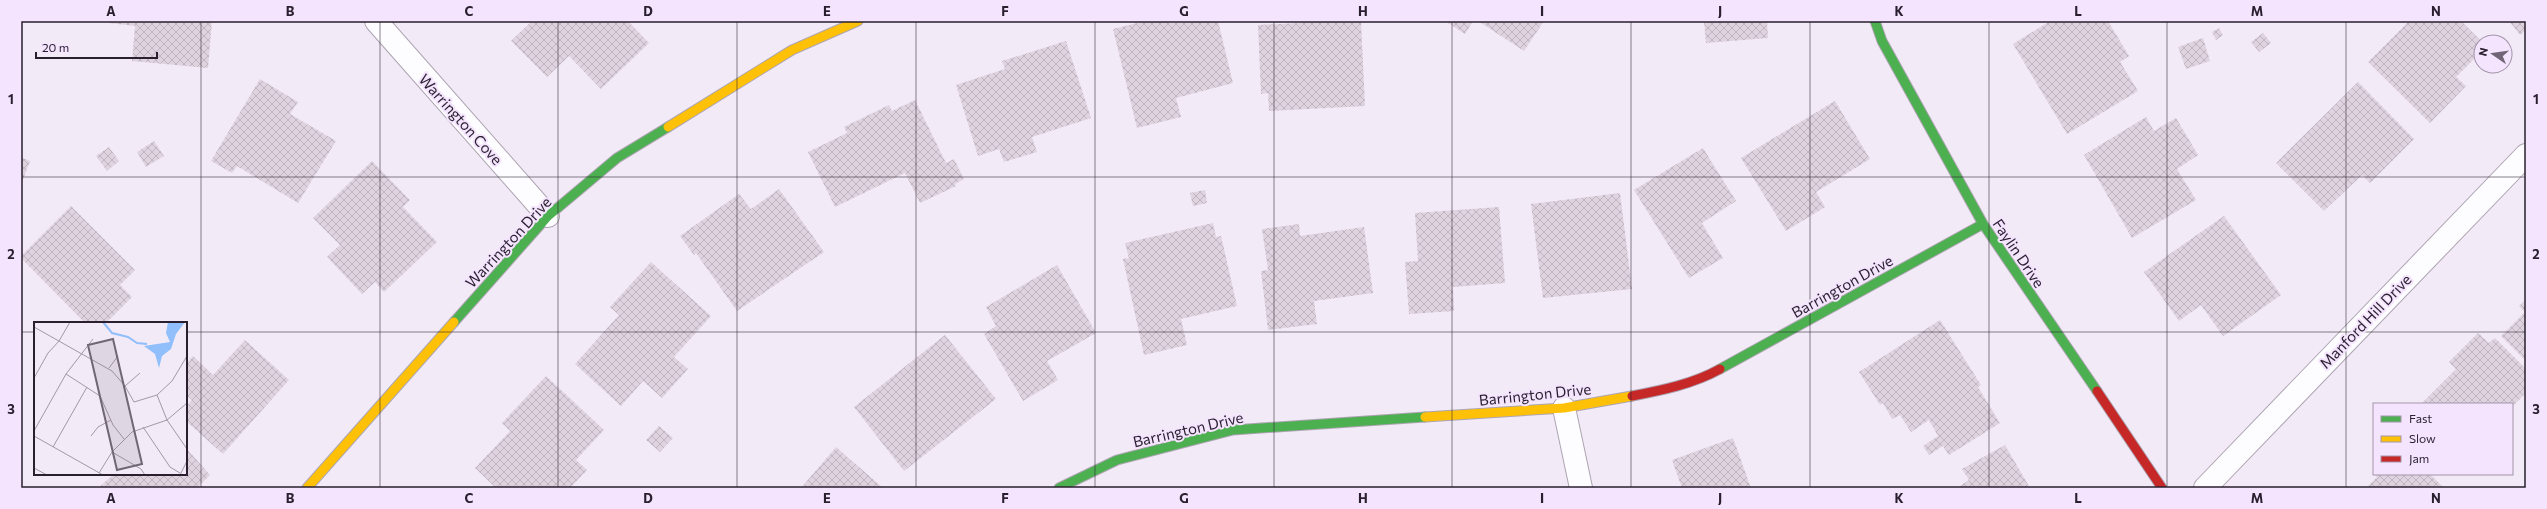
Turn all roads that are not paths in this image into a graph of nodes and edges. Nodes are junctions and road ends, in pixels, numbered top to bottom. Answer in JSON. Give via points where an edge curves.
{"nodes":[{"id":1,"x":376,"y":21,"type":"edge"},
{"id":2,"x":858,"y":21,"type":"edge"},
{"id":3,"x":1875,"y":21,"type":"edge"},
{"id":4,"x":2526,"y":155,"type":"edge"},
{"id":5,"x":548,"y":216,"type":"junction"},
{"id":6,"x":1983,"y":224,"type":"junction"},
{"id":7,"x":1564,"y":408,"type":"junction"},
{"id":8,"x":306,"y":488,"type":"edge"},
{"id":9,"x":1059,"y":488,"type":"edge"},
{"id":10,"x":1580,"y":488,"type":"edge"},
{"id":11,"x":2162,"y":488,"type":"edge"},
{"id":12,"x":2205,"y":488,"type":"edge"}],
"edges":[{"from":1,"to":5,"type":"street","name":"Warrington Cove"},
{"from":2,"to":5,"type":"street","name":"Warrington Drive","via":[[792,50],[617,158]]},
{"from":3,"to":6,"type":"street","name":"Faylin Drive","via":[[1882,41]]},
{"from":4,"to":12,"type":"street","name":"Manford Hill Drive"},
{"from":5,"to":8,"type":"street","name":"Warrington Drive"},
{"from":6,"to":7,"type":"street","name":"Barrington Drive","via":[[1704,378],[1663,390]]},
{"from":6,"to":11,"type":"street","name":"Faylin Drive"},
{"from":7,"to":9,"type":"street","name":"Barrington Drive","via":[[1234,430],[1117,460]]},
{"from":7,"to":10,"type":"street"}]}
